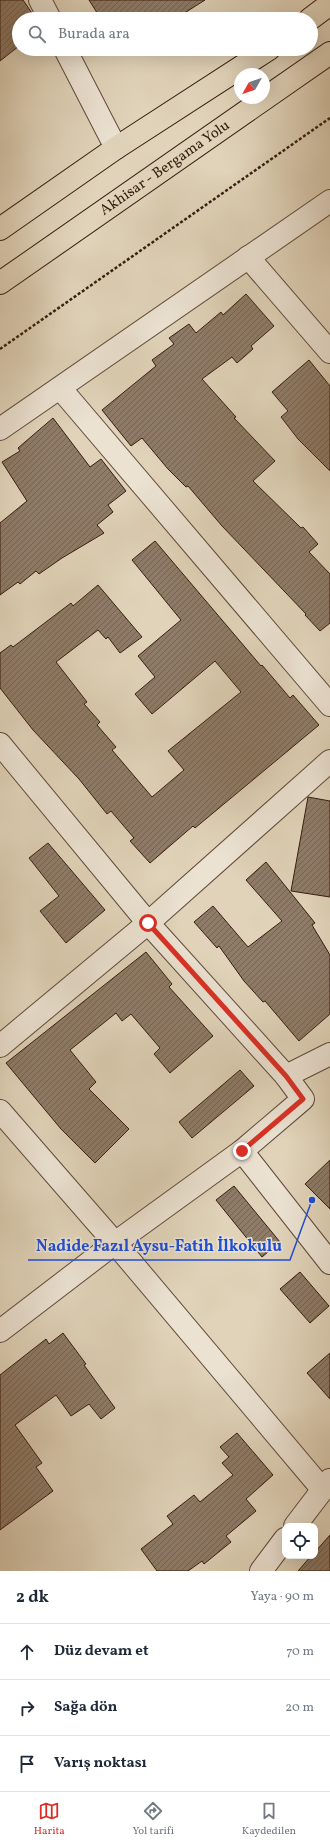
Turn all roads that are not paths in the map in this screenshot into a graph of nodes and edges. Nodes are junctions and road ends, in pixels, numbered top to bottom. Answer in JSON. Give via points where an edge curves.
{"nodes":[{"id":1,"x":40,"y":0,"type":"edge"},
{"id":2,"x":330,"y":4,"type":"edge"},
{"id":3,"x":46,"y":12,"type":"edge"},
{"id":4,"x":318,"y":13,"type":"edge"},
{"id":5,"x":330,"y":52,"type":"edge"},
{"id":6,"x":69,"y":56,"type":"edge"},
{"id":7,"x":257,"y":56,"type":"edge"},
{"id":8,"x":116,"y":148,"type":"junction"},
{"id":9,"x":330,"y":201,"type":"edge"},
{"id":10,"x":0,"y":229,"type":"edge"},
{"id":11,"x":248,"y":257,"type":"junction"},
{"id":12,"x":0,"y":283,"type":"edge"},
{"id":13,"x":330,"y":352,"type":"edge"},
{"id":14,"x":60,"y":388,"type":"junction"},
{"id":15,"x":0,"y":429,"type":"edge"},
{"id":16,"x":330,"y":705,"type":"edge"},
{"id":17,"x":0,"y":744,"type":"edge"},
{"id":18,"x":330,"y":761,"type":"edge"},
{"id":19,"x":148,"y":923,"type":"junction"},
{"id":20,"x":0,"y":1046,"type":"edge"},
{"id":21,"x":330,"y":1054,"type":"edge"},
{"id":22,"x":286,"y":1076,"type":"junction"},
{"id":23,"x":0,"y":1111,"type":"edge"},
{"id":24,"x":242,"y":1151,"type":"junction"},
{"id":25,"x":116,"y":1244,"type":"junction"},
{"id":26,"x":330,"y":1263,"type":"edge"},
{"id":27,"x":0,"y":1331,"type":"edge"},
{"id":28,"x":326,"y":1485,"type":"edge"},
{"id":29,"x":297,"y":1523,"type":"edge"},
{"id":30,"x":282,"y":1543,"type":"edge"},
{"id":31,"x":261,"y":1571,"type":"edge"}],
"edges":[{"from":1,"to":3,"type":"street"},
{"from":2,"to":4,"type":"main road"},
{"from":5,"to":12,"type":"main road","name":"Akhisar - Bergama Yolu"},
{"from":6,"to":8,"type":"street"},
{"from":7,"to":8,"type":"main road"},
{"from":8,"to":10,"type":"main road"},
{"from":9,"to":11,"type":"street"},
{"from":11,"to":13,"type":"street"},
{"from":11,"to":14,"type":"street"},
{"from":14,"to":15,"type":"street"},
{"from":14,"to":16,"type":"street"},
{"from":17,"to":19,"type":"street"},
{"from":18,"to":19,"type":"street"},
{"from":19,"to":20,"type":"street"},
{"from":19,"to":22,"type":"street"},
{"from":21,"to":22,"type":"street"},
{"from":22,"to":24,"type":"street","via":[[303,1099]]},
{"from":23,"to":25,"type":"street"},
{"from":24,"to":25,"type":"street"},
{"from":24,"to":26,"type":"street"},
{"from":25,"to":27,"type":"street"},
{"from":25,"to":28,"type":"street"},
{"from":28,"to":29,"type":"street"},
{"from":30,"to":31,"type":"street"}]}
